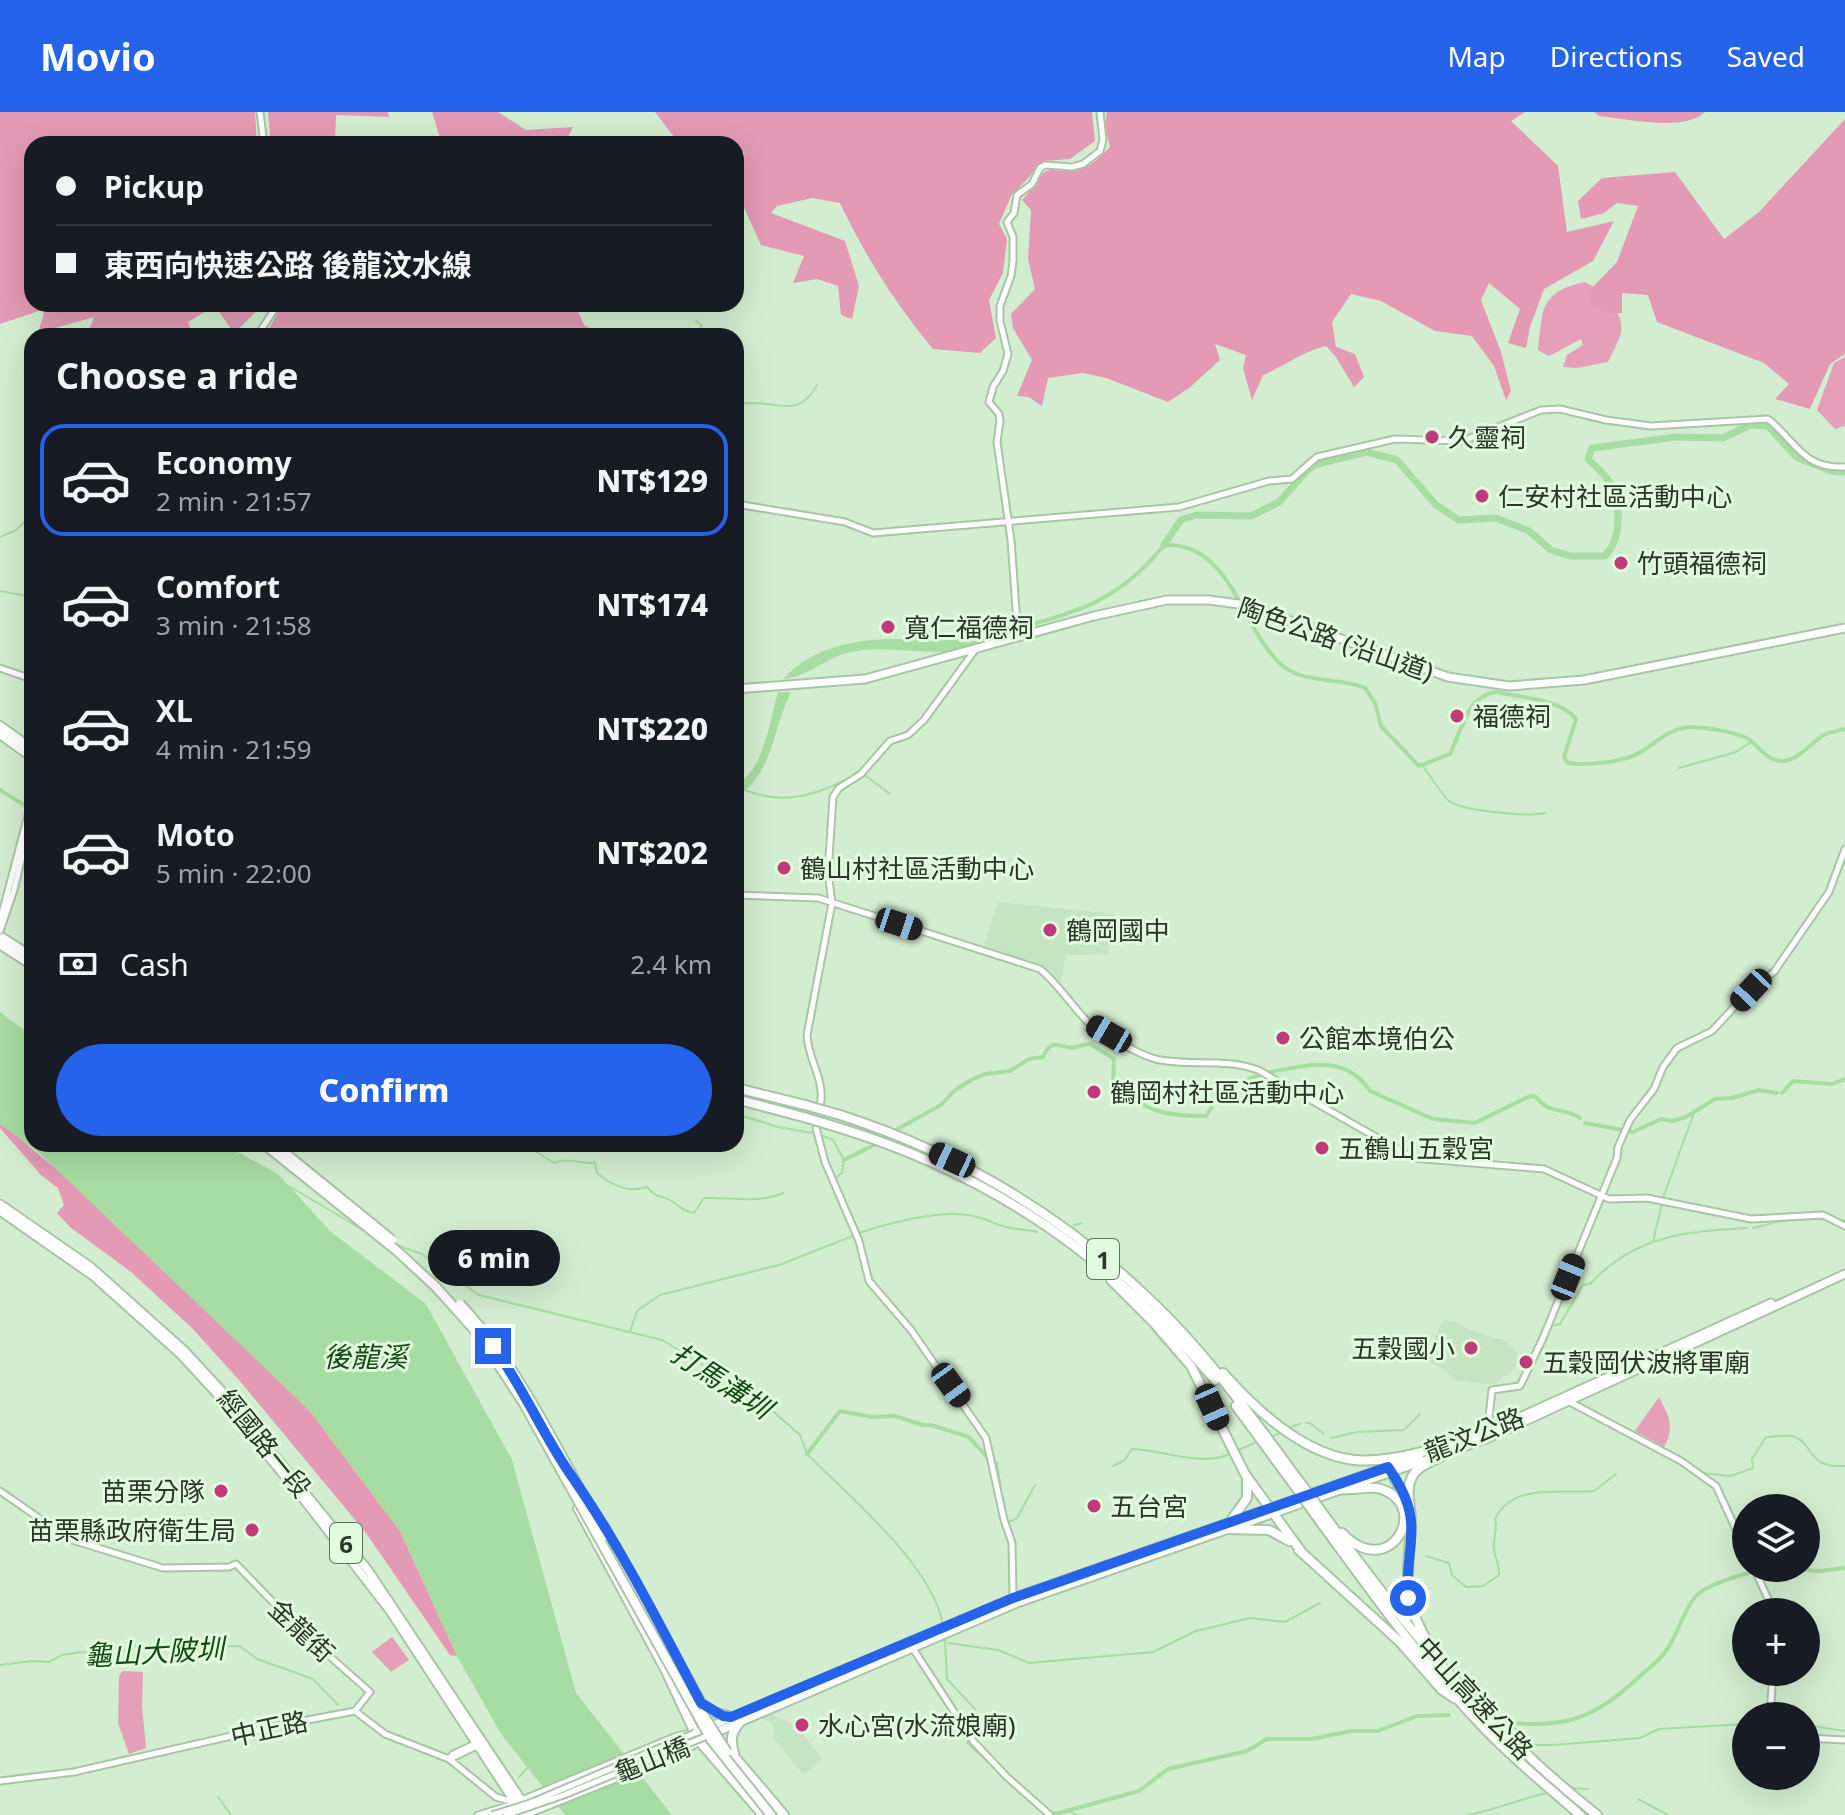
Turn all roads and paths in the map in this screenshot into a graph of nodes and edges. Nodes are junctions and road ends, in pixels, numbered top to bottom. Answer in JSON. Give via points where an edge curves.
{"nodes":[{"id":1,"x":260,"y":112,"type":"edge"},
{"id":2,"x":1100,"y":112,"type":"edge"},
{"id":3,"x":263,"y":136,"type":"edge"},
{"id":4,"x":1845,"y":467,"type":"edge"},
{"id":5,"x":744,"y":505,"type":"edge"},
{"id":6,"x":1007,"y":521,"type":"junction"},
{"id":7,"x":1845,"y":628,"type":"edge"},
{"id":8,"x":1018,"y":635,"type":"junction"},
{"id":9,"x":975,"y":650,"type":"junction"},
{"id":10,"x":0,"y":668,"type":"edge"},
{"id":11,"x":24,"y":676,"type":"edge"},
{"id":12,"x":744,"y":689,"type":"edge"},
{"id":13,"x":0,"y":726,"type":"edge"},
{"id":14,"x":0,"y":734,"type":"edge"},
{"id":15,"x":24,"y":743,"type":"edge"},
{"id":16,"x":24,"y":751,"type":"edge"},
{"id":17,"x":24,"y":840,"type":"edge"},
{"id":18,"x":1845,"y":849,"type":"edge"},
{"id":19,"x":12,"y":889,"type":"junction"},
{"id":20,"x":744,"y":895,"type":"edge"},
{"id":21,"x":832,"y":903,"type":"junction"},
{"id":22,"x":0,"y":921,"type":"edge"},
{"id":23,"x":2,"y":938,"type":"edge"},
{"id":24,"x":24,"y":952,"type":"edge"},
{"id":25,"x":24,"y":958,"type":"edge"},
{"id":26,"x":744,"y":1090,"type":"edge"},
{"id":27,"x":744,"y":1101,"type":"edge"},
{"id":28,"x":820,"y":1106,"type":"dead end"},
{"id":29,"x":816,"y":1128,"type":"dead end"},
{"id":30,"x":274,"y":1152,"type":"edge"},
{"id":31,"x":284,"y":1152,"type":"edge"},
{"id":32,"x":1601,"y":1196,"type":"junction"},
{"id":33,"x":0,"y":1204,"type":"edge"},
{"id":34,"x":0,"y":1211,"type":"edge"},
{"id":35,"x":1845,"y":1226,"type":"edge"},
{"id":36,"x":1094,"y":1262,"type":"junction"},
{"id":37,"x":1845,"y":1272,"type":"edge"},
{"id":38,"x":1188,"y":1340,"type":"junction"},
{"id":39,"x":1566,"y":1399,"type":"junction"},
{"id":40,"x":1486,"y":1436,"type":"junction"},
{"id":41,"x":1449,"y":1449,"type":"junction"},
{"id":42,"x":562,"y":1470,"type":"junction"},
{"id":43,"x":1390,"y":1470,"type":"junction"},
{"id":44,"x":1245,"y":1474,"type":"junction"},
{"id":45,"x":573,"y":1478,"type":"junction"},
{"id":46,"x":1300,"y":1487,"type":"junction"},
{"id":47,"x":1341,"y":1489,"type":"junction"},
{"id":48,"x":0,"y":1491,"type":"edge"},
{"id":49,"x":1270,"y":1510,"type":"junction"},
{"id":50,"x":1316,"y":1511,"type":"junction"},
{"id":51,"x":1411,"y":1515,"type":"junction"},
{"id":52,"x":1732,"y":1521,"type":"edge"},
{"id":53,"x":1330,"y":1523,"type":"junction"},
{"id":54,"x":1228,"y":1526,"type":"junction"},
{"id":55,"x":1303,"y":1554,"type":"junction"},
{"id":56,"x":1015,"y":1601,"type":"junction"},
{"id":57,"x":912,"y":1645,"type":"junction"},
{"id":58,"x":1445,"y":1671,"type":"junction"},
{"id":59,"x":701,"y":1703,"type":"junction"},
{"id":60,"x":1462,"y":1703,"type":"junction"},
{"id":61,"x":355,"y":1711,"type":"junction"},
{"id":62,"x":731,"y":1717,"type":"junction"},
{"id":63,"x":741,"y":1721,"type":"junction"},
{"id":64,"x":705,"y":1733,"type":"junction"},
{"id":65,"x":1820,"y":1739,"type":"edge"},
{"id":66,"x":1845,"y":1740,"type":"edge"},
{"id":67,"x":479,"y":1744,"type":"junction"},
{"id":68,"x":734,"y":1754,"type":"junction"},
{"id":69,"x":449,"y":1759,"type":"junction"},
{"id":70,"x":0,"y":1781,"type":"edge"},
{"id":71,"x":519,"y":1802,"type":"junction"},
{"id":72,"x":525,"y":1814,"type":"edge"},
{"id":73,"x":1048,"y":1814,"type":"edge"},
{"id":74,"x":478,"y":1815,"type":"edge"},
{"id":75,"x":492,"y":1815,"type":"edge"},
{"id":76,"x":506,"y":1815,"type":"edge"},
{"id":77,"x":763,"y":1815,"type":"edge"},
{"id":78,"x":771,"y":1815,"type":"edge"},
{"id":79,"x":778,"y":1815,"type":"edge"},
{"id":80,"x":784,"y":1815,"type":"edge"},
{"id":81,"x":1580,"y":1815,"type":"edge"},
{"id":82,"x":1597,"y":1815,"type":"edge"}],
"edges":[{"from":1,"to":3,"type":"street"},
{"from":2,"to":6,"type":"street","via":[[1100,151],[1083,164],[1040,168],[1032,184],[1017,195],[1007,222],[1013,261],[1000,321],[1008,354],[989,402],[999,414],[997,442]]},
{"from":4,"to":6,"type":"street","via":[[1799,453],[1768,419],[1651,426],[1541,410],[1463,441],[1395,439],[1317,457],[1292,479],[1179,507]]},
{"from":5,"to":6,"type":"street","via":[[845,522],[873,533]]},
{"from":6,"to":8,"type":"street"},
{"from":7,"to":8,"type":"main road","name":"陶色公路 (沿山道)","via":[[1584,680],[1509,686],[1437,673],[1238,603],[1152,602]]},
{"from":8,"to":9,"type":"main road","name":"陶色公路 (沿山道)"},
{"from":9,"to":12,"type":"main road","name":"陶色公路 (沿山道)","via":[[865,679]]},
{"from":9,"to":21,"type":"street","via":[[924,720],[908,735],[890,741],[833,797],[828,872]]},
{"from":10,"to":11,"type":"street"},
{"from":13,"to":15,"type":"highway"},
{"from":14,"to":16,"type":"highway"},
{"from":17,"to":19,"type":"street"},
{"from":18,"to":32,"type":"street","via":[[1829,892],[1774,972],[1712,1031],[1677,1048],[1663,1067],[1630,1120]]},
{"from":19,"to":22,"type":"street"},
{"from":19,"to":23,"type":"street"},
{"from":20,"to":21,"type":"street"},
{"from":21,"to":28,"type":"street","via":[[807,1035],[820,1078]]},
{"from":21,"to":32,"type":"street","via":[[1040,969],[1089,1023],[1131,1047],[1160,1060],[1258,1070],[1413,1158],[1544,1169]]},
{"from":23,"to":24,"type":"highway"},
{"from":23,"to":25,"type":"highway"},
{"from":26,"to":38,"type":"highway","name":"中山高速公路","number":"1","bridge":true,"via":[[840,1115],[927,1149],[1028,1202],[1137,1288]]},
{"from":27,"to":36,"type":"highway","name":"中山高速公路","number":"1","bridge":true,"via":[[840,1128],[958,1172],[1039,1220]]},
{"from":29,"to":56,"type":"street","via":[[869,1281],[911,1330],[986,1438],[1012,1543]]},
{"from":30,"to":42,"type":"highway","bridge":true,"via":[[436,1287],[499,1363]]},
{"from":31,"to":45,"type":"highway","bridge":true,"via":[[409,1255],[466,1311],[515,1378]]},
{"from":32,"to":35,"type":"street","via":[[1647,1198],[1751,1219],[1823,1215]]},
{"from":32,"to":40,"type":"street","via":[[1520,1386],[1492,1390]]},
{"from":33,"to":67,"type":"main road","name":"經國路一段","number":"6","via":[[91,1267],[203,1369],[368,1570]]},
{"from":34,"to":67,"type":"main road","name":"經國路一段","number":"6","via":[[93,1276],[216,1393],[374,1590]]},
{"from":36,"to":44,"type":"highway","via":[[1191,1366]]},
{"from":36,"to":46,"type":"highway","name":"中山高速公路","number":"1","via":[[1142,1301],[1190,1351]]},
{"from":37,"to":39,"type":"main road","name":"龍汶公路","number":"6"},
{"from":38,"to":41,"type":"highway","via":[[1277,1424],[1332,1454],[1374,1460]]},
{"from":38,"to":46,"type":"highway","name":"中山高速公路","number":"1","via":[[1256,1422]]},
{"from":39,"to":40,"type":"main road","name":"龍汶公路","number":"6"},
{"from":39,"to":52,"type":"street","via":[[1681,1461],[1716,1486]]},
{"from":40,"to":41,"type":"main road","name":"龍汶公路","number":"6"},
{"from":41,"to":43,"type":"main road","name":"龍汶公路","number":"6"},
{"from":41,"to":51,"type":"highway","via":[[1410,1479]]},
{"from":42,"to":64,"type":"highway","via":[[686,1712]]},
{"from":42,"to":78,"type":"highway","bridge":true,"via":[[712,1741]]},
{"from":43,"to":47,"type":"main road","name":"龍汶公路","number":"6"},
{"from":43,"to":49,"type":"main road","name":"龍汶公路","number":"6"},
{"from":43,"to":51,"type":"highway"},
{"from":44,"to":49,"type":"highway"},
{"from":44,"to":54,"type":"highway","via":[[1247,1498]]},
{"from":45,"to":59,"type":"highway"},
{"from":45,"to":79,"type":"highway","bridge":true,"via":[[698,1706],[734,1762]]},
{"from":46,"to":50,"type":"highway","name":"中山高速公路","number":"1","bridge":true},
{"from":47,"to":49,"type":"main road","name":"龍汶公路","number":"6"},
{"from":47,"to":53,"type":"highway","via":[[1378,1488],[1390,1493],[1404,1512],[1403,1529],[1391,1545],[1371,1551],[1352,1544]]},
{"from":48,"to":61,"type":"street","name":"金龍街","via":[[79,1542],[163,1568],[236,1564],[297,1628],[370,1692]]},
{"from":49,"to":54,"type":"main road","name":"龍汶公路","number":"6"},
{"from":49,"to":55,"type":"highway"},
{"from":50,"to":53,"type":"highway","name":"中山高速公路","number":"1"},
{"from":50,"to":60,"type":"highway","name":"中山高速公路","number":"1","via":[[1384,1608]]},
{"from":51,"to":58,"type":"highway","via":[[1408,1598]]},
{"from":53,"to":58,"type":"highway","name":"中山高速公路","number":"1"},
{"from":54,"to":55,"type":"highway","via":[[1269,1530]]},
{"from":54,"to":56,"type":"main road","name":"龍汶公路","number":"6"},
{"from":55,"to":60,"type":"highway","via":[[1400,1642],[1442,1690]]},
{"from":56,"to":57,"type":"main road","name":"龍汶公路","number":"6"},
{"from":57,"to":62,"type":"main road","number":"6"},
{"from":57,"to":63,"type":"main road","number":"6"},
{"from":57,"to":73,"type":"street","via":[[973,1741]]},
{"from":58,"to":82,"type":"highway","name":"中山高速公路","number":"1","via":[[1512,1742]]},
{"from":59,"to":62,"type":"highway"},
{"from":59,"to":64,"type":"highway"},
{"from":60,"to":81,"type":"highway","name":"中山高速公路","number":"1"},
{"from":61,"to":69,"type":"street","via":[[385,1734]]},
{"from":61,"to":70,"type":"street","name":"中正路","via":[[74,1772]]},
{"from":62,"to":64,"type":"main road","number":"6"},
{"from":63,"to":64,"type":"main road","number":"6"},
{"from":63,"to":68,"type":"highway","via":[[732,1736]]},
{"from":64,"to":68,"type":"highway"},
{"from":64,"to":71,"type":"main road","name":"龜山橋","number":"6","bridge":true,"via":[[677,1737]]},
{"from":64,"to":72,"type":"main road","name":"龜山橋","number":"6","bridge":true},
{"from":64,"to":75,"type":"street","name":"龜山橋","bridge":true},
{"from":64,"to":76,"type":"street","name":"龜山橋","bridge":true},
{"from":64,"to":77,"type":"highway","via":[[720,1764]]},
{"from":65,"to":66,"type":"street"},
{"from":67,"to":69,"type":"street"},
{"from":67,"to":71,"type":"main road","name":"經國路一段","number":"6"},
{"from":68,"to":80,"type":"highway"},
{"from":69,"to":71,"type":"street","via":[[496,1797]]},
{"from":71,"to":72,"type":"main road","name":"經國路一段","number":"6"},
{"from":71,"to":74,"type":"street"}]}
